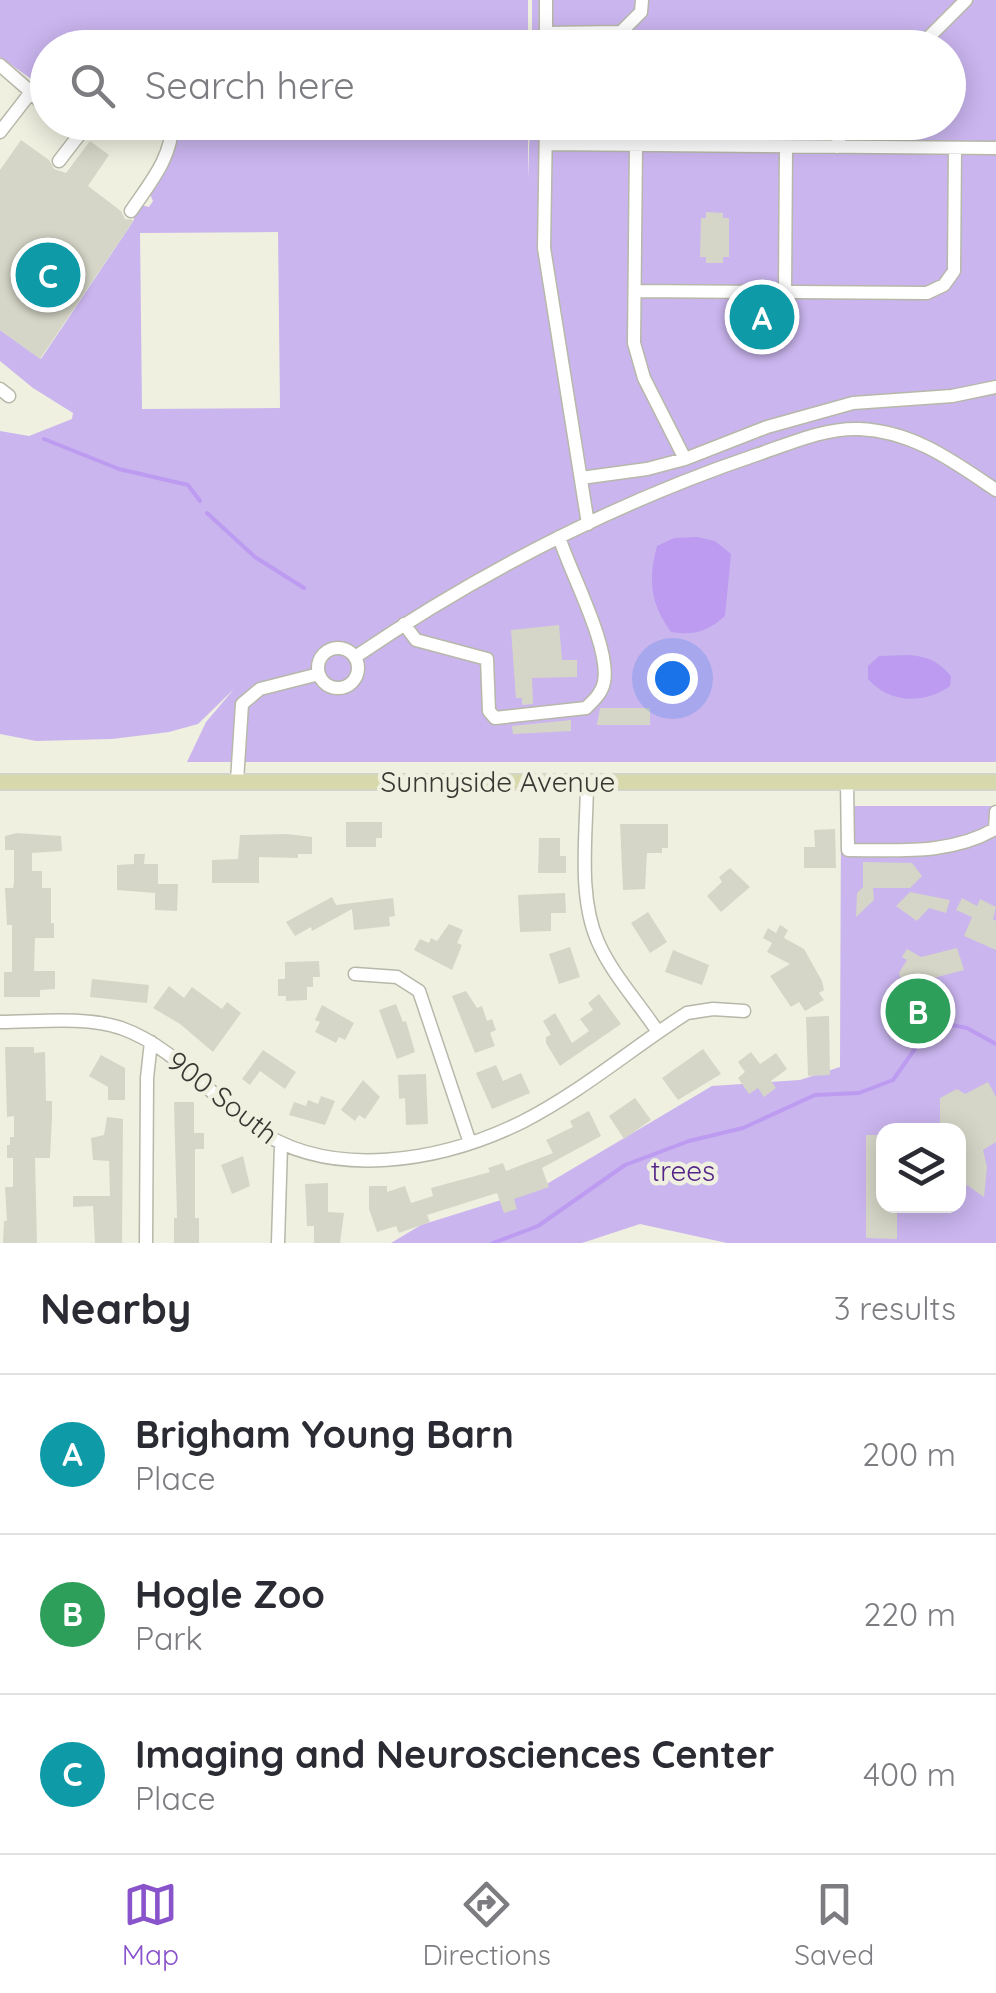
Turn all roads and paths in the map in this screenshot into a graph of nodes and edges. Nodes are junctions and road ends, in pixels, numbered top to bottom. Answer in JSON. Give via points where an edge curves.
{"nodes":[{"id":1,"x":546,"y":0,"type":"edge"},
{"id":2,"x":642,"y":0,"type":"edge"},
{"id":3,"x":966,"y":0,"type":"edge"},
{"id":4,"x":546,"y":30,"type":"edge"},
{"id":5,"x":623,"y":30,"type":"edge"},
{"id":6,"x":936,"y":30,"type":"edge"},
{"id":7,"x":0,"y":65,"type":"edge"},
{"id":8,"x":30,"y":90,"type":"edge"},
{"id":9,"x":30,"y":94,"type":"edge"},
{"id":10,"x":6,"y":113,"type":"edge"},
{"id":11,"x":0,"y":132,"type":"edge"},
{"id":12,"x":75,"y":140,"type":"edge"},
{"id":13,"x":171,"y":140,"type":"edge"},
{"id":14,"x":546,"y":140,"type":"edge"},
{"id":15,"x":839,"y":140,"type":"edge"},
{"id":16,"x":546,"y":144,"type":"junction"},
{"id":17,"x":636,"y":145,"type":"junction"},
{"id":18,"x":786,"y":146,"type":"junction"},
{"id":19,"x":837,"y":147,"type":"junction"},
{"id":20,"x":955,"y":148,"type":"junction"},
{"id":21,"x":996,"y":148,"type":"edge"},
{"id":22,"x":59,"y":161,"type":"dead end"},
{"id":23,"x":131,"y":211,"type":"dead end"},
{"id":24,"x":635,"y":291,"type":"junction"},
{"id":25,"x":785,"y":292,"type":"junction"},
{"id":26,"x":996,"y":387,"type":"edge"},
{"id":27,"x":685,"y":459,"type":"junction"},
{"id":28,"x":581,"y":478,"type":"junction"},
{"id":29,"x":996,"y":490,"type":"edge"},
{"id":30,"x":588,"y":524,"type":"junction"},
{"id":31,"x":558,"y":537,"type":"junction"},
{"id":32,"x":404,"y":624,"type":"junction"},
{"id":33,"x":355,"y":658,"type":"junction"},
{"id":34,"x":318,"y":674,"type":"junction"},
{"id":35,"x":237,"y":781,"type":"junction"},
{"id":36,"x":587,"y":781,"type":"junction"},
{"id":37,"x":0,"y":782,"type":"edge"},
{"id":38,"x":847,"y":782,"type":"junction"},
{"id":39,"x":996,"y":782,"type":"edge"},
{"id":40,"x":996,"y":796,"type":"edge"},
{"id":41,"x":996,"y":812,"type":"edge"},
{"id":42,"x":995,"y":829,"type":"edge"},
{"id":43,"x":355,"y":974,"type":"dead end"},
{"id":44,"x":744,"y":1011,"type":"dead end"},
{"id":45,"x":0,"y":1022,"type":"edge"},
{"id":46,"x":658,"y":1032,"type":"junction"},
{"id":47,"x":151,"y":1042,"type":"junction"},
{"id":48,"x":470,"y":1144,"type":"junction"},
{"id":49,"x":281,"y":1145,"type":"junction"},
{"id":50,"x":146,"y":1243,"type":"edge"},
{"id":51,"x":278,"y":1243,"type":"edge"}],
"edges":[{"from":1,"to":4,"type":"street"},
{"from":2,"to":5,"type":"street","via":[[642,12]]},
{"from":3,"to":6,"type":"street"},
{"from":7,"to":8,"type":"street"},
{"from":9,"to":10,"type":"street"},
{"from":10,"to":11,"type":"street"},
{"from":12,"to":22,"type":"street"},
{"from":13,"to":23,"type":"street"},
{"from":14,"to":16,"type":"street"},
{"from":15,"to":19,"type":"street"},
{"from":16,"to":17,"type":"street"},
{"from":16,"to":28,"type":"street","via":[[545,261]]},
{"from":17,"to":18,"type":"street"},
{"from":17,"to":24,"type":"street"},
{"from":18,"to":19,"type":"street"},
{"from":18,"to":25,"type":"street"},
{"from":19,"to":20,"type":"street"},
{"from":20,"to":21,"type":"street"},
{"from":20,"to":25,"type":"street","via":[[955,260],[944,285],[926,293]]},
{"from":24,"to":25,"type":"street"},
{"from":24,"to":27,"type":"street","via":[[634,344],[644,378]]},
{"from":26,"to":27,"type":"street","via":[[853,403]]},
{"from":27,"to":28,"type":"street"},
{"from":28,"to":30,"type":"street"},
{"from":29,"to":30,"type":"street","via":[[926,444],[881,431],[838,430],[709,471]]},
{"from":30,"to":31,"type":"street"},
{"from":31,"to":32,"type":"street"},
{"from":31,"to":32,"type":"street","via":[[592,615],[606,677],[586,708],[495,718],[487,659],[416,640]]},
{"from":32,"to":33,"type":"street"},
{"from":33,"to":34,"type":"street","via":[[330,650]]},
{"from":33,"to":34,"type":"street","via":[[357,675],[348,686],[330,686]]},
{"from":34,"to":35,"type":"street","via":[[260,689],[242,704]]},
{"from":35,"to":36,"type":"main road","name":"Sunnyside Avenue"},
{"from":35,"to":37,"type":"main road","name":"Sunnyside Avenue"},
{"from":36,"to":38,"type":"main road","name":"Sunnyside Avenue"},
{"from":36,"to":46,"type":"street","via":[[590,921],[609,962]]},
{"from":38,"to":39,"type":"main road","name":"Sunnyside Avenue"},
{"from":38,"to":42,"type":"street","via":[[848,850],[924,850],[972,842]]},
{"from":39,"to":40,"type":"street"},
{"from":41,"to":42,"type":"street"},
{"from":43,"to":48,"type":"street","via":[[397,977],[419,991]]},
{"from":44,"to":46,"type":"street","name":"900 South","via":[[700,1010]]},
{"from":45,"to":47,"type":"street","name":"900 South","via":[[83,1022],[118,1027]]},
{"from":46,"to":48,"type":"street","name":"900 South","via":[[523,1121]]},
{"from":47,"to":49,"type":"street","name":"900 South"},
{"from":47,"to":50,"type":"street"},
{"from":48,"to":49,"type":"street","name":"900 South","via":[[379,1160],[339,1159]]},
{"from":49,"to":51,"type":"street"}]}
